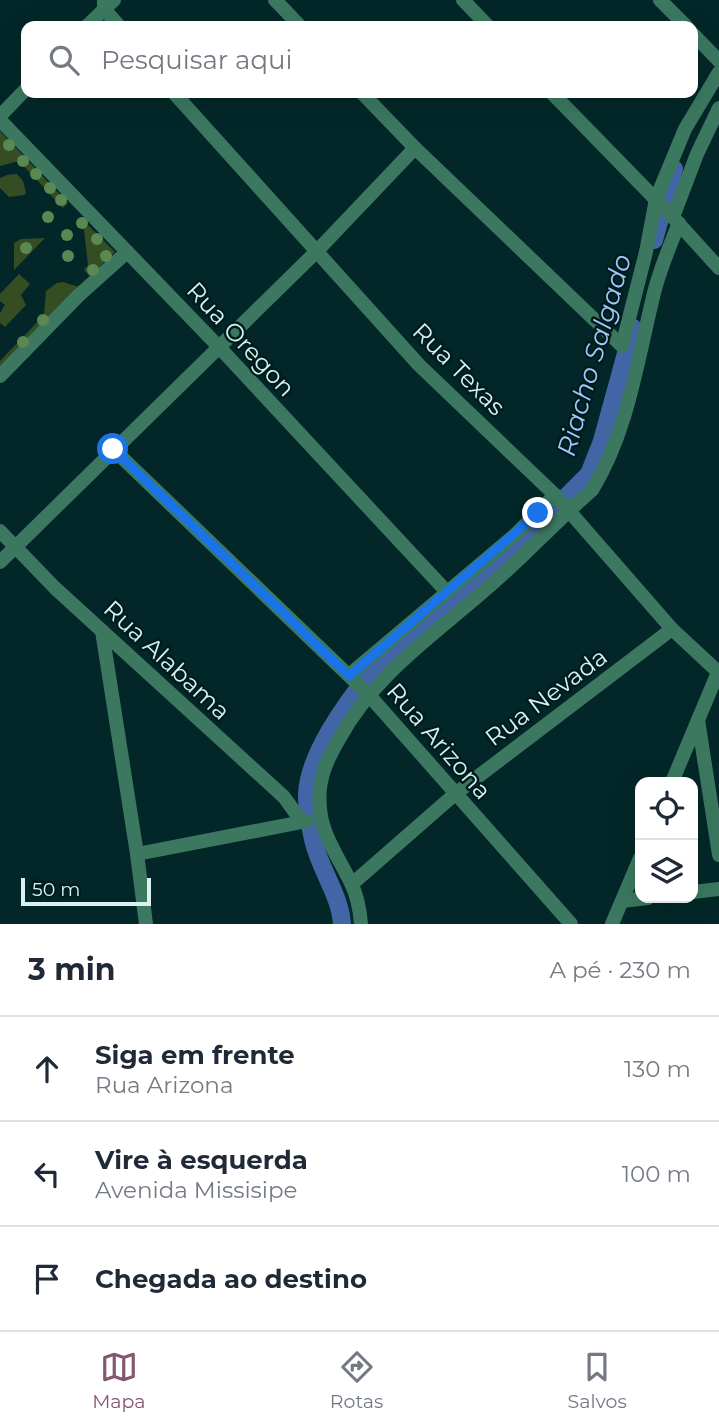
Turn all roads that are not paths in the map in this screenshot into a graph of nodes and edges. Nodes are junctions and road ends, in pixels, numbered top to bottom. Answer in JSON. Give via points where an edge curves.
{"nodes":[{"id":1,"x":275,"y":0,"type":"edge"},
{"id":2,"x":463,"y":0,"type":"edge"},
{"id":3,"x":660,"y":0,"type":"edge"},
{"id":4,"x":108,"y":3,"type":"edge"},
{"id":5,"x":92,"y":21,"type":"edge"},
{"id":6,"x":117,"y":21,"type":"edge"},
{"id":7,"x":295,"y":21,"type":"edge"},
{"id":8,"x":483,"y":21,"type":"edge"},
{"id":9,"x":681,"y":21,"type":"edge"},
{"id":10,"x":698,"y":39,"type":"edge"},
{"id":11,"x":719,"y":61,"type":"edge"},
{"id":12,"x":719,"y":72,"type":"edge"},
{"id":13,"x":21,"y":95,"type":"edge"},
{"id":14,"x":179,"y":98,"type":"edge"},
{"id":15,"x":367,"y":98,"type":"edge"},
{"id":16,"x":557,"y":98,"type":"edge"},
{"id":17,"x":719,"y":108,"type":"edge"},
{"id":18,"x":0,"y":118,"type":"edge"},
{"id":19,"x":415,"y":148,"type":"junction"},
{"id":20,"x":667,"y":211,"type":"junction"},
{"id":21,"x":317,"y":251,"type":"junction"},
{"id":22,"x":127,"y":252,"type":"junction"},
{"id":23,"x":719,"y":268,"type":"edge"},
{"id":24,"x":219,"y":347,"type":"junction"},
{"id":25,"x":0,"y":376,"type":"edge"},
{"id":26,"x":113,"y":449,"type":"junction"},
{"id":27,"x":556,"y":495,"type":"junction"},
{"id":28,"x":571,"y":512,"type":"junction"},
{"id":29,"x":0,"y":531,"type":"edge"},
{"id":30,"x":15,"y":546,"type":"junction"},
{"id":31,"x":0,"y":562,"type":"edge"},
{"id":32,"x":447,"y":592,"type":"junction"},
{"id":33,"x":672,"y":629,"type":"junction"},
{"id":34,"x":102,"y":631,"type":"junction"},
{"id":35,"x":719,"y":671,"type":"edge"},
{"id":36,"x":351,"y":677,"type":"junction"},
{"id":37,"x":366,"y":693,"type":"junction"},
{"id":38,"x":698,"y":720,"type":"junction"},
{"id":39,"x":674,"y":777,"type":"edge"},
{"id":40,"x":454,"y":794,"type":"junction"},
{"id":41,"x":137,"y":854,"type":"junction"},
{"id":42,"x":719,"y":855,"type":"edge"},
{"id":43,"x":635,"y":870,"type":"edge"},
{"id":44,"x":352,"y":884,"type":"junction"},
{"id":45,"x":719,"y":889,"type":"edge"},
{"id":46,"x":698,"y":891,"type":"edge"},
{"id":47,"x":635,"y":900,"type":"edge"},
{"id":48,"x":622,"y":901,"type":"junction"},
{"id":49,"x":146,"y":924,"type":"edge"},
{"id":50,"x":361,"y":924,"type":"edge"},
{"id":51,"x":571,"y":924,"type":"edge"},
{"id":52,"x":612,"y":924,"type":"edge"}],
"edges":[{"from":1,"to":7,"type":"street"},
{"from":2,"to":8,"type":"street"},
{"from":3,"to":9,"type":"street"},
{"from":4,"to":5,"type":"street"},
{"from":4,"to":6,"type":"street"},
{"from":10,"to":11,"type":"street"},
{"from":12,"to":20,"type":"street","via":[[685,128]]},
{"from":13,"to":18,"type":"street"},
{"from":14,"to":21,"type":"street","name":"Rua Texas"},
{"from":15,"to":19,"type":"street"},
{"from":16,"to":20,"type":"street"},
{"from":17,"to":20,"type":"street"},
{"from":18,"to":22,"type":"street","name":"Rua Oregon"},
{"from":19,"to":20,"type":"street","via":[[622,346],[646,252]]},
{"from":19,"to":21,"type":"street"},
{"from":20,"to":23,"type":"street"},
{"from":20,"to":28,"type":"street","via":[[656,288],[628,401],[602,474]]},
{"from":21,"to":24,"type":"street"},
{"from":21,"to":27,"type":"street","name":"Rua Texas","via":[[419,365]]},
{"from":22,"to":24,"type":"street","name":"Rua Oregon"},
{"from":22,"to":25,"type":"street"},
{"from":24,"to":26,"type":"street"},
{"from":24,"to":32,"type":"street","name":"Rua Oregon"},
{"from":26,"to":30,"type":"street"},
{"from":26,"to":36,"type":"street","name":"Rua Arizona"},
{"from":27,"to":28,"type":"street","name":"Rua Texas"},
{"from":27,"to":32,"type":"street"},
{"from":28,"to":33,"type":"street","name":"Rua Texas"},
{"from":28,"to":37,"type":"street"},
{"from":29,"to":30,"type":"street","name":"Rua Alabama"},
{"from":30,"to":31,"type":"street"},
{"from":30,"to":34,"type":"street","name":"Rua Alabama"},
{"from":32,"to":36,"type":"street"},
{"from":33,"to":35,"type":"street","name":"Rua Texas"},
{"from":33,"to":40,"type":"street","name":"Rua Nevada"},
{"from":34,"to":41,"type":"street"},
{"from":34,"to":41,"type":"street","name":"Rua Alabama","via":[[284,797],[304,822]]},
{"from":35,"to":38,"type":"street"},
{"from":36,"to":37,"type":"street","name":"Rua Arizona"},
{"from":37,"to":40,"type":"street","name":"Rua Arizona"},
{"from":37,"to":44,"type":"street","via":[[334,747],[320,788],[327,836]]},
{"from":38,"to":39,"type":"street"},
{"from":38,"to":42,"type":"street"},
{"from":40,"to":44,"type":"street","name":"Rua Nevada"},
{"from":40,"to":51,"type":"street","name":"Rua Arizona"},
{"from":41,"to":49,"type":"street"},
{"from":43,"to":48,"type":"street"},
{"from":44,"to":50,"type":"street"},
{"from":45,"to":46,"type":"street"},
{"from":47,"to":48,"type":"street"},
{"from":48,"to":52,"type":"street"}]}
